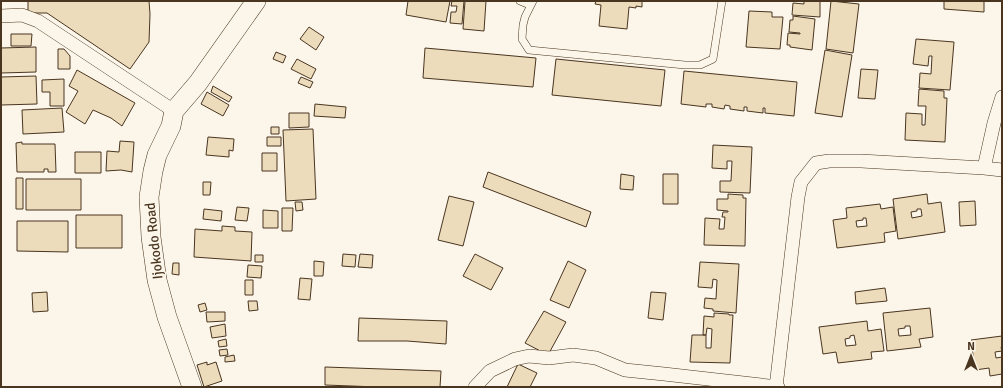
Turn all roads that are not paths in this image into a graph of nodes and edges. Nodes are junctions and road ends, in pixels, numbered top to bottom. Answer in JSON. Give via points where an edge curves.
{"nodes":[{"id":1,"x":256,"y":1,"type":"edge"},
{"id":2,"x":520,"y":1,"type":"edge"},
{"id":3,"x":722,"y":1,"type":"edge"},
{"id":4,"x":531,"y":3,"type":"edge"},
{"id":5,"x":1,"y":16,"type":"edge"},
{"id":6,"x":1002,"y":97,"type":"edge"},
{"id":7,"x":174,"y":111,"type":"junction"},
{"id":8,"x":984,"y":168,"type":"junction"},
{"id":9,"x":1002,"y":170,"type":"edge"},
{"id":10,"x":192,"y":387,"type":"edge"},
{"id":11,"x":475,"y":387,"type":"edge"},
{"id":12,"x":778,"y":387,"type":"edge"}],
"edges":[{"from":1,"to":7,"type":"main road","name":"Ijokodo Road","via":[[198,83]]},
{"from":2,"to":4,"type":"lane"},
{"from":3,"to":4,"type":"lane","via":[[713,59],[700,65],[529,50],[522,39],[525,17]]},
{"from":5,"to":7,"type":"street","via":[[22,15],[38,22]]},
{"from":6,"to":8,"type":"street"},
{"from":7,"to":10,"type":"main road","name":"Ijokodo Road","via":[[171,126],[157,155],[153,172],[149,197],[151,237],[157,280],[167,317]]},
{"from":8,"to":9,"type":"street"},
{"from":8,"to":12,"type":"street","via":[[861,161],[816,163],[801,182],[798,197]]},
{"from":11,"to":12,"type":"street","via":[[490,371],[515,359],[529,356],[549,358],[573,355],[596,358],[625,370]]}]}
